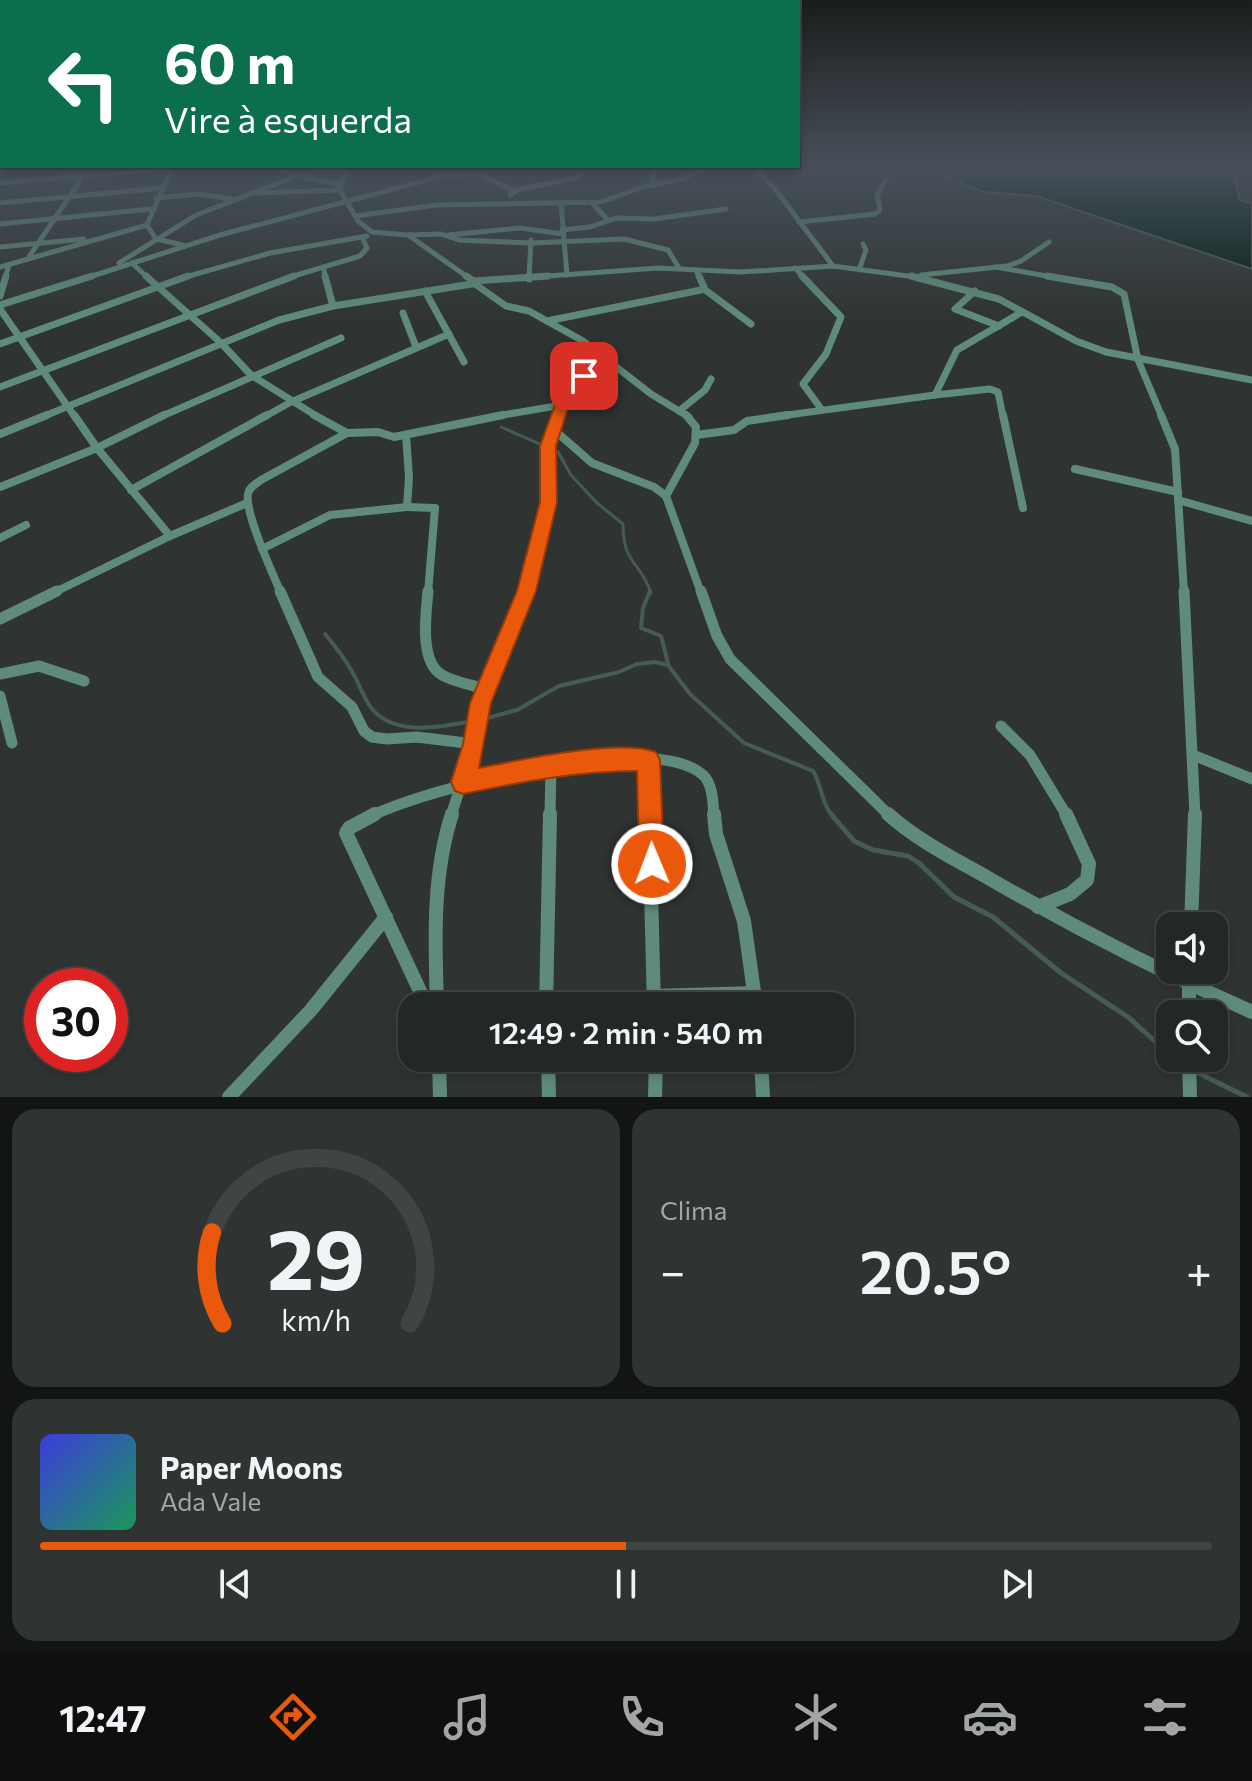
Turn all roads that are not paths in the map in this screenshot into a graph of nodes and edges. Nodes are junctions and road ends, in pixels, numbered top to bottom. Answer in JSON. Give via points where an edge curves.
{"nodes":[{"id":1,"x":61,"y":218,"type":"edge"},
{"id":2,"x":149,"y":218,"type":"edge"},
{"id":3,"x":192,"y":218,"type":"edge"},
{"id":4,"x":289,"y":218,"type":"edge"},
{"id":5,"x":357,"y":218,"type":"edge"},
{"id":6,"x":562,"y":218,"type":"edge"},
{"id":7,"x":618,"y":218,"type":"edge"},
{"id":8,"x":796,"y":218,"type":"edge"},
{"id":9,"x":835,"y":218,"type":"edge"},
{"id":10,"x":53,"y":219,"type":"junction"},
{"id":11,"x":608,"y":220,"type":"joint"},
{"id":12,"x":799,"y":222,"type":"junction"},
{"id":13,"x":0,"y":224,"type":"edge"},
{"id":14,"x":147,"y":225,"type":"junction"},
{"id":15,"x":532,"y":229,"type":"junction"},
{"id":16,"x":372,"y":232,"type":"junction"},
{"id":17,"x":408,"y":235,"type":"junction"},
{"id":18,"x":448,"y":235,"type":"junction"},
{"id":19,"x":563,"y":235,"type":"junction"},
{"id":20,"x":103,"y":238,"type":"junction"},
{"id":21,"x":156,"y":239,"type":"junction"},
{"id":22,"x":363,"y":239,"type":"junction"},
{"id":23,"x":1049,"y":242,"type":"dead end"},
{"id":24,"x":531,"y":243,"type":"junction"},
{"id":25,"x":38,"y":244,"type":"junction"},
{"id":26,"x":863,"y":244,"type":"dead end"},
{"id":27,"x":187,"y":246,"type":"junction"},
{"id":28,"x":0,"y":247,"type":"edge"},
{"id":29,"x":27,"y":259,"type":"junction"},
{"id":30,"x":132,"y":263,"type":"junction"},
{"id":31,"x":9,"y":265,"type":"junction"},
{"id":32,"x":833,"y":266,"type":"junction"},
{"id":33,"x":0,"y":267,"type":"edge"},
{"id":34,"x":323,"y":267,"type":"junction"},
{"id":35,"x":860,"y":267,"type":"junction"},
{"id":36,"x":996,"y":267,"type":"junction"},
{"id":37,"x":679,"y":268,"type":"junction"},
{"id":38,"x":795,"y":268,"type":"junction"},
{"id":39,"x":696,"y":270,"type":"junction"},
{"id":40,"x":106,"y":271,"type":"junction"},
{"id":41,"x":567,"y":275,"type":"junction"},
{"id":42,"x":914,"y":276,"type":"junction"},
{"id":43,"x":529,"y":279,"type":"junction"},
{"id":44,"x":478,"y":283,"type":"junction"},
{"id":45,"x":160,"y":287,"type":"junction"},
{"id":46,"x":704,"y":289,"type":"junction"},
{"id":47,"x":425,"y":291,"type":"junction"},
{"id":48,"x":975,"y":291,"type":"junction"},
{"id":49,"x":0,"y":296,"type":"edge"},
{"id":50,"x":333,"y":306,"type":"junction"},
{"id":51,"x":0,"y":307,"type":"edge"},
{"id":52,"x":1022,"y":312,"type":"junction"},
{"id":53,"x":403,"y":313,"type":"dead end"},
{"id":54,"x":189,"y":314,"type":"junction"},
{"id":55,"x":547,"y":321,"type":"junction"},
{"id":56,"x":751,"y":324,"type":"dead end"},
{"id":57,"x":999,"y":326,"type":"junction"},
{"id":58,"x":449,"y":334,"type":"junction"},
{"id":59,"x":21,"y":337,"type":"junction"},
{"id":60,"x":341,"y":338,"type":"dead end"},
{"id":61,"x":220,"y":342,"type":"junction"},
{"id":62,"x":0,"y":344,"type":"edge"},
{"id":63,"x":416,"y":347,"type":"junction"},
{"id":64,"x":1138,"y":360,"type":"junction"},
{"id":65,"x":464,"y":362,"type":"dead end"},
{"id":66,"x":614,"y":365,"type":"junction"},
{"id":67,"x":44,"y":371,"type":"junction"},
{"id":68,"x":251,"y":375,"type":"junction"},
{"id":69,"x":711,"y":379,"type":"dead end"},
{"id":70,"x":1252,"y":380,"type":"edge"},
{"id":71,"x":0,"y":387,"type":"edge"},
{"id":72,"x":935,"y":395,"type":"junction"},
{"id":73,"x":291,"y":402,"type":"junction"},
{"id":74,"x":562,"y":405,"type":"junction"},
{"id":75,"x":67,"y":408,"type":"junction"},
{"id":76,"x":822,"y":410,"type":"junction"},
{"id":77,"x":679,"y":411,"type":"junction"},
{"id":78,"x":553,"y":429,"type":"junction"},
{"id":79,"x":347,"y":433,"type":"junction"},
{"id":80,"x":0,"y":434,"type":"edge"},
{"id":81,"x":406,"y":435,"type":"junction"},
{"id":82,"x":696,"y":435,"type":"junction"},
{"id":83,"x":97,"y":448,"type":"junction"},
{"id":84,"x":1075,"y":469,"type":"dead end"},
{"id":85,"x":0,"y":487,"type":"edge"},
{"id":86,"x":131,"y":490,"type":"junction"},
{"id":87,"x":666,"y":496,"type":"junction"},
{"id":88,"x":1178,"y":496,"type":"junction"},
{"id":89,"x":247,"y":503,"type":"junction"},
{"id":90,"x":407,"y":507,"type":"junction"},
{"id":91,"x":1023,"y":508,"type":"dead end"},
{"id":92,"x":1252,"y":521,"type":"edge"},
{"id":93,"x":26,"y":525,"type":"dead end"},
{"id":94,"x":170,"y":536,"type":"junction"},
{"id":95,"x":0,"y":538,"type":"edge"},
{"id":96,"x":262,"y":549,"type":"junction"},
{"id":97,"x":0,"y":619,"type":"edge"},
{"id":98,"x":0,"y":674,"type":"edge"},
{"id":99,"x":84,"y":681,"type":"dead end"},
{"id":100,"x":485,"y":689,"type":"junction"},
{"id":101,"x":0,"y":696,"type":"edge"},
{"id":102,"x":1001,"y":726,"type":"dead end"},
{"id":103,"x":12,"y":743,"type":"dead end"},
{"id":104,"x":474,"y":744,"type":"junction"},
{"id":105,"x":1193,"y":755,"type":"junction"},
{"id":106,"x":648,"y":760,"type":"junction"},
{"id":107,"x":551,"y":766,"type":"junction"},
{"id":108,"x":1252,"y":779,"type":"edge"},
{"id":109,"x":463,"y":782,"type":"junction"},
{"id":110,"x":1038,"y":907,"type":"junction"},
{"id":111,"x":1192,"y":912,"type":"edge"},
{"id":112,"x":386,"y":917,"type":"junction"},
{"id":113,"x":1156,"y":962,"type":"edge"},
{"id":114,"x":1202,"y":984,"type":"edge"},
{"id":115,"x":421,"y":992,"type":"edge"},
{"id":116,"x":436,"y":992,"type":"edge"},
{"id":117,"x":546,"y":992,"type":"edge"},
{"id":118,"x":654,"y":992,"type":"edge"},
{"id":119,"x":754,"y":992,"type":"edge"},
{"id":120,"x":1252,"y":1012,"type":"edge"},
{"id":121,"x":439,"y":1072,"type":"edge"},
{"id":122,"x":548,"y":1072,"type":"edge"},
{"id":123,"x":656,"y":1072,"type":"edge"},
{"id":124,"x":762,"y":1072,"type":"edge"},
{"id":125,"x":1189,"y":1072,"type":"edge"},
{"id":126,"x":229,"y":1097,"type":"edge"},
{"id":127,"x":440,"y":1097,"type":"edge"},
{"id":128,"x":549,"y":1097,"type":"edge"},
{"id":129,"x":655,"y":1097,"type":"edge"},
{"id":130,"x":763,"y":1097,"type":"edge"},
{"id":131,"x":1190,"y":1097,"type":"edge"}],
"edges":[{"from":1,"to":10,"type":"street"},
{"from":2,"to":14,"type":"street"},
{"from":3,"to":21,"type":"street"},
{"from":4,"to":27,"type":"street"},
{"from":5,"to":16,"type":"street"},
{"from":6,"to":19,"type":"street"},
{"from":7,"to":11,"type":"street"},
{"from":8,"to":12,"type":"street"},
{"from":9,"to":12,"type":"street"},
{"from":10,"to":13,"type":"street"},
{"from":10,"to":25,"type":"street"},
{"from":11,"to":19,"type":"street"},
{"from":12,"to":32,"type":"street"},
{"from":14,"to":20,"type":"street"},
{"from":14,"to":21,"type":"street"},
{"from":15,"to":18,"type":"street"},
{"from":15,"to":19,"type":"street"},
{"from":15,"to":24,"type":"street"},
{"from":16,"to":17,"type":"street"},
{"from":16,"to":22,"type":"street"},
{"from":17,"to":18,"type":"street"},
{"from":17,"to":44,"type":"street"},
{"from":18,"to":24,"type":"street"},
{"from":19,"to":24,"type":"street"},
{"from":19,"to":37,"type":"street","via":[[648,243],[668,250]]},
{"from":19,"to":41,"type":"street"},
{"from":20,"to":25,"type":"street"},
{"from":20,"to":29,"type":"street"},
{"from":21,"to":27,"type":"street"},
{"from":21,"to":40,"type":"street"},
{"from":22,"to":34,"type":"street","via":[[367,248],[360,256]]},
{"from":22,"to":45,"type":"street","via":[[277,248]]},
{"from":23,"to":36,"type":"street","via":[[1021,261]]},
{"from":24,"to":43,"type":"street"},
{"from":25,"to":28,"type":"street"},
{"from":25,"to":29,"type":"street"},
{"from":26,"to":35,"type":"street"},
{"from":27,"to":30,"type":"street"},
{"from":29,"to":31,"type":"street"},
{"from":30,"to":40,"type":"street"},
{"from":30,"to":45,"type":"street"},
{"from":31,"to":33,"type":"street"},
{"from":31,"to":49,"type":"street"},
{"from":32,"to":35,"type":"street"},
{"from":32,"to":38,"type":"street"},
{"from":34,"to":50,"type":"street"},
{"from":34,"to":54,"type":"street"},
{"from":35,"to":42,"type":"street"},
{"from":36,"to":42,"type":"street"},
{"from":36,"to":64,"type":"street","via":[[1119,290]]},
{"from":37,"to":39,"type":"street"},
{"from":37,"to":41,"type":"street"},
{"from":38,"to":39,"type":"street"},
{"from":38,"to":76,"type":"street","via":[[841,317],[826,354],[803,384]]},
{"from":39,"to":46,"type":"street"},
{"from":40,"to":51,"type":"street"},
{"from":41,"to":43,"type":"street"},
{"from":42,"to":48,"type":"street"},
{"from":43,"to":44,"type":"street"},
{"from":44,"to":47,"type":"street"},
{"from":44,"to":55,"type":"street","via":[[506,306]]},
{"from":45,"to":54,"type":"street"},
{"from":45,"to":59,"type":"street"},
{"from":46,"to":55,"type":"street"},
{"from":46,"to":56,"type":"street","via":[[714,292],[735,318]]},
{"from":47,"to":50,"type":"street"},
{"from":47,"to":58,"type":"street"},
{"from":48,"to":52,"type":"street"},
{"from":48,"to":57,"type":"street","via":[[955,309]]},
{"from":50,"to":61,"type":"street"},
{"from":51,"to":59,"type":"street"},
{"from":52,"to":57,"type":"street"},
{"from":52,"to":64,"type":"street","via":[[1092,348]]},
{"from":53,"to":63,"type":"street"},
{"from":54,"to":61,"type":"street"},
{"from":54,"to":67,"type":"street"},
{"from":55,"to":66,"type":"street"},
{"from":57,"to":72,"type":"street","via":[[953,354],[949,377]]},
{"from":58,"to":63,"type":"street"},
{"from":58,"to":65,"type":"street"},
{"from":59,"to":62,"type":"street"},
{"from":59,"to":67,"type":"street"},
{"from":60,"to":68,"type":"street"},
{"from":61,"to":68,"type":"street"},
{"from":61,"to":75,"type":"street"},
{"from":63,"to":73,"type":"street"},
{"from":64,"to":70,"type":"street"},
{"from":64,"to":88,"type":"street","via":[[1175,449]]},
{"from":66,"to":74,"type":"street","via":[[574,383]]},
{"from":66,"to":77,"type":"street"},
{"from":67,"to":71,"type":"street"},
{"from":67,"to":75,"type":"street"},
{"from":68,"to":73,"type":"street"},
{"from":68,"to":83,"type":"street"},
{"from":69,"to":77,"type":"street"},
{"from":72,"to":76,"type":"street"},
{"from":72,"to":91,"type":"street","via":[[998,392]]},
{"from":73,"to":79,"type":"street"},
{"from":73,"to":86,"type":"street"},
{"from":74,"to":78,"type":"street"},
{"from":74,"to":81,"type":"street"},
{"from":75,"to":80,"type":"street"},
{"from":75,"to":83,"type":"street"},
{"from":76,"to":82,"type":"street"},
{"from":77,"to":82,"type":"street","via":[[696,427]]},
{"from":78,"to":87,"type":"street","via":[[592,463]]},
{"from":78,"to":100,"type":"street","via":[[548,502],[526,591]]},
{"from":79,"to":81,"type":"street"},
{"from":79,"to":89,"type":"street","via":[[251,487]]},
{"from":81,"to":90,"type":"street"},
{"from":82,"to":87,"type":"street"},
{"from":83,"to":85,"type":"street"},
{"from":83,"to":86,"type":"street"},
{"from":84,"to":88,"type":"street"},
{"from":86,"to":94,"type":"street"},
{"from":87,"to":110,"type":"street","via":[[730,659],[907,831]]},
{"from":88,"to":92,"type":"street"},
{"from":88,"to":105,"type":"street"},
{"from":89,"to":94,"type":"street"},
{"from":89,"to":96,"type":"street"},
{"from":90,"to":96,"type":"street","via":[[330,515]]},
{"from":90,"to":100,"type":"street","via":[[435,508],[426,620],[430,663],[441,675]]},
{"from":93,"to":95,"type":"street"},
{"from":94,"to":97,"type":"street"},
{"from":96,"to":104,"type":"street","via":[[318,677],[352,707],[364,731],[387,739]]},
{"from":98,"to":99,"type":"street","via":[[39,666]]},
{"from":100,"to":104,"type":"street"},
{"from":101,"to":103,"type":"street"},
{"from":102,"to":110,"type":"street","via":[[1023,743],[1045,773],[1089,864],[1087,880],[1070,894]]},
{"from":104,"to":109,"type":"street"},
{"from":105,"to":108,"type":"street"},
{"from":105,"to":111,"type":"street"},
{"from":106,"to":107,"type":"street"},
{"from":106,"to":118,"type":"street"},
{"from":106,"to":119,"type":"street","via":[[692,768],[704,776],[740,906]]},
{"from":107,"to":109,"type":"street"},
{"from":107,"to":117,"type":"street"},
{"from":109,"to":112,"type":"street","via":[[346,833]]},
{"from":109,"to":116,"type":"street","via":[[445,836],[437,884]]},
{"from":110,"to":113,"type":"street"},
{"from":112,"to":115,"type":"street"},
{"from":112,"to":126,"type":"street","via":[[275,1052]]},
{"from":114,"to":120,"type":"street"},
{"from":121,"to":127,"type":"street"},
{"from":122,"to":128,"type":"street"},
{"from":123,"to":129,"type":"street"},
{"from":124,"to":130,"type":"street"},
{"from":125,"to":131,"type":"street"}]}
